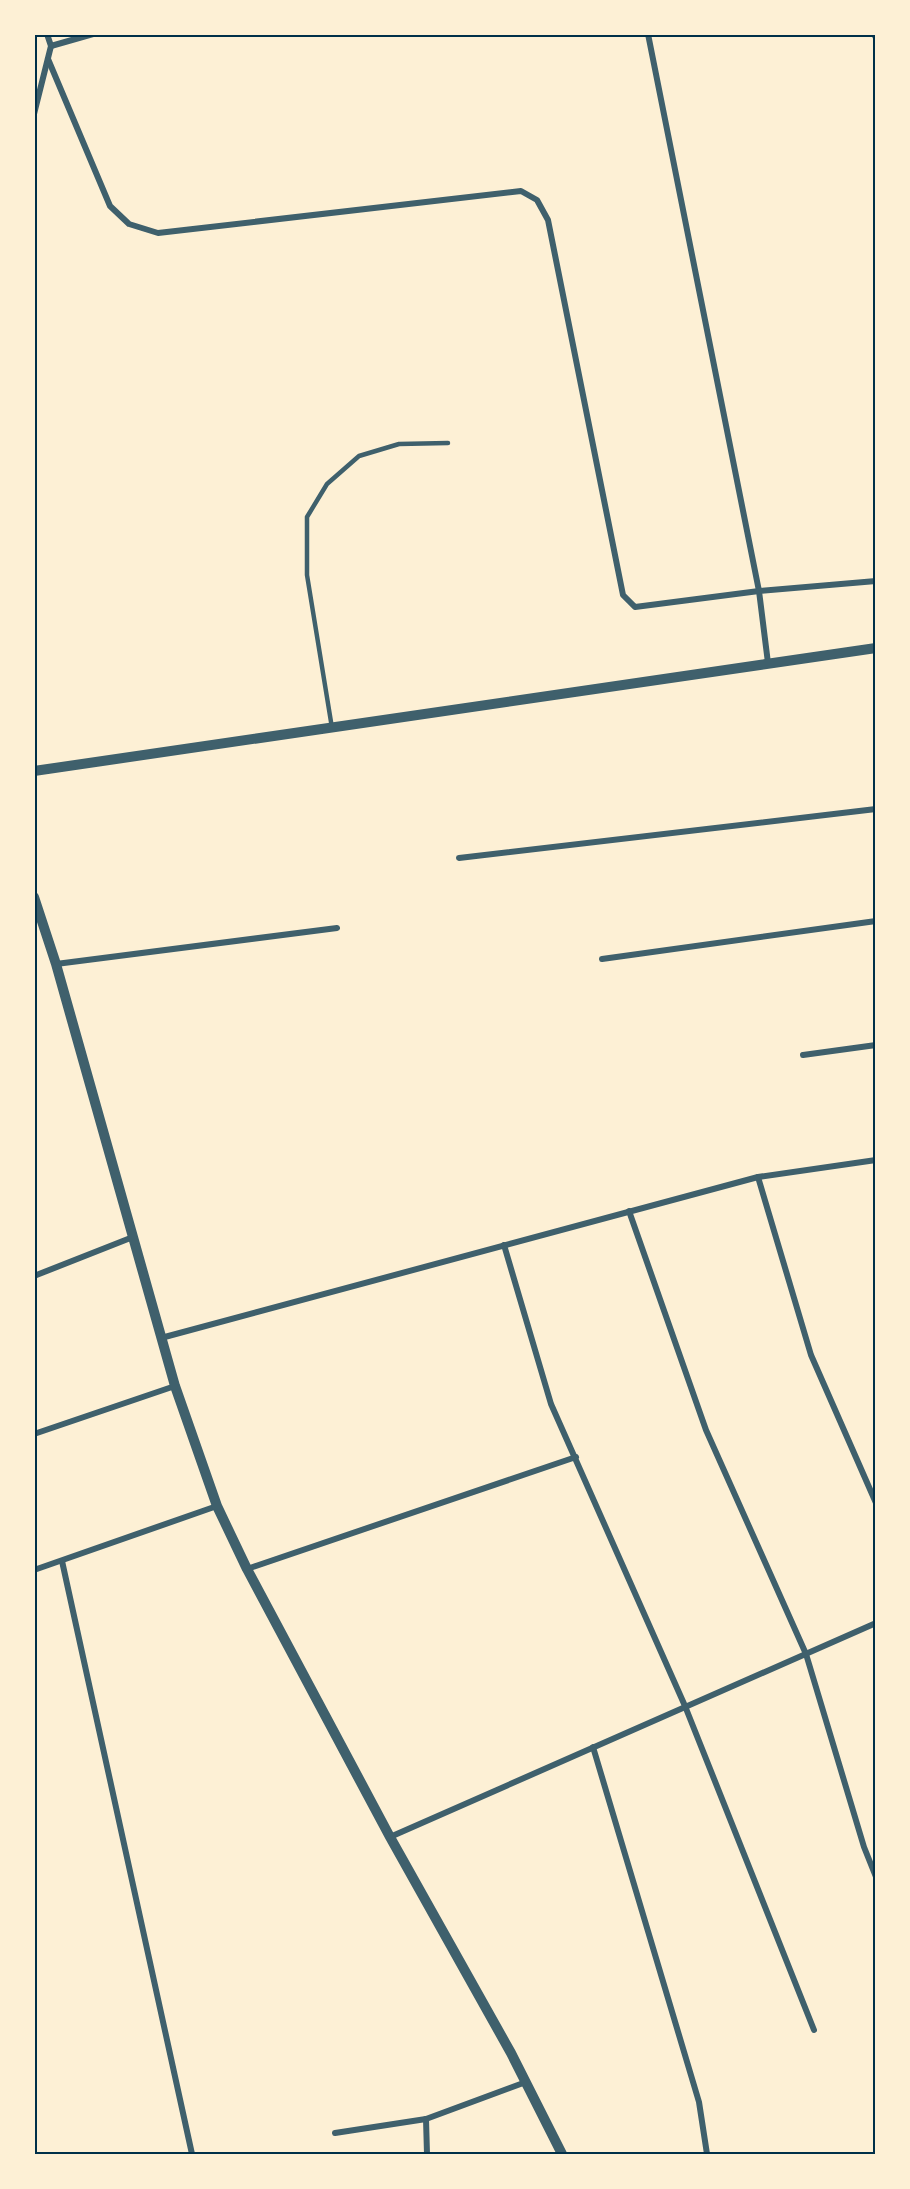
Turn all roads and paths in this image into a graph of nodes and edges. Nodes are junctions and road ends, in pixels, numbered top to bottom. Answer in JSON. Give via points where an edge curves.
{"nodes":[{"id":1,"x":47,"y":34,"type":"edge"},
{"id":2,"x":93,"y":34,"type":"edge"},
{"id":3,"x":648,"y":34,"type":"edge"},
{"id":4,"x":51,"y":46,"type":"junction"},
{"id":5,"x":48,"y":59,"type":"junction"},
{"id":6,"x":34,"y":114,"type":"edge"},
{"id":7,"x":448,"y":443,"type":"dead end"},
{"id":8,"x":876,"y":581,"type":"edge"},
{"id":9,"x":759,"y":591,"type":"junction"},
{"id":10,"x":876,"y":648,"type":"edge"},
{"id":11,"x":768,"y":663,"type":"junction"},
{"id":12,"x":332,"y":728,"type":"junction"},
{"id":13,"x":34,"y":771,"type":"edge"},
{"id":14,"x":876,"y":809,"type":"edge"},
{"id":15,"x":459,"y":858,"type":"dead end"},
{"id":16,"x":34,"y":897,"type":"edge"},
{"id":17,"x":876,"y":921,"type":"edge"},
{"id":18,"x":337,"y":928,"type":"dead end"},
{"id":19,"x":602,"y":959,"type":"dead end"},
{"id":20,"x":56,"y":964,"type":"junction"},
{"id":21,"x":876,"y":1045,"type":"edge"},
{"id":22,"x":803,"y":1055,"type":"dead end"},
{"id":23,"x":876,"y":1160,"type":"edge"},
{"id":24,"x":758,"y":1177,"type":"junction"},
{"id":25,"x":628,"y":1211,"type":"junction"},
{"id":26,"x":133,"y":1237,"type":"junction"},
{"id":27,"x":504,"y":1245,"type":"junction"},
{"id":28,"x":34,"y":1276,"type":"edge"},
{"id":29,"x":161,"y":1338,"type":"junction"},
{"id":30,"x":175,"y":1386,"type":"junction"},
{"id":31,"x":34,"y":1434,"type":"edge"},
{"id":32,"x":576,"y":1457,"type":"junction"},
{"id":33,"x":876,"y":1503,"type":"edge"},
{"id":34,"x":217,"y":1506,"type":"junction"},
{"id":35,"x":62,"y":1560,"type":"junction"},
{"id":36,"x":247,"y":1569,"type":"junction"},
{"id":37,"x":34,"y":1570,"type":"edge"},
{"id":38,"x":876,"y":1623,"type":"edge"},
{"id":39,"x":806,"y":1654,"type":"junction"},
{"id":40,"x":685,"y":1706,"type":"junction"},
{"id":41,"x":594,"y":1747,"type":"junction"},
{"id":42,"x":390,"y":1837,"type":"junction"},
{"id":43,"x":876,"y":1877,"type":"edge"},
{"id":44,"x":814,"y":2030,"type":"dead end"},
{"id":45,"x":526,"y":2082,"type":"junction"},
{"id":46,"x":426,"y":2119,"type":"junction"},
{"id":47,"x":335,"y":2133,"type":"dead end"},
{"id":48,"x":192,"y":2154,"type":"edge"},
{"id":49,"x":427,"y":2154,"type":"edge"},
{"id":50,"x":562,"y":2154,"type":"edge"},
{"id":51,"x":707,"y":2154,"type":"edge"}],
"edges":[{"from":1,"to":4,"type":"street"},
{"from":2,"to":4,"type":"street"},
{"from":3,"to":9,"type":"street"},
{"from":4,"to":5,"type":"street"},
{"from":5,"to":6,"type":"street"},
{"from":5,"to":9,"type":"street","via":[[110,206],[129,225],[158,233],[521,191],[537,200],[548,220],[623,595],[635,607]]},
{"from":7,"to":12,"type":"lane","via":[[399,444],[359,456],[327,484],[307,517],[307,575]]},
{"from":8,"to":9,"type":"street"},
{"from":9,"to":11,"type":"street"},
{"from":10,"to":11,"type":"street"},
{"from":11,"to":12,"type":"street"},
{"from":12,"to":13,"type":"street"},
{"from":14,"to":15,"type":"street"},
{"from":16,"to":20,"type":"street"},
{"from":17,"to":19,"type":"street"},
{"from":18,"to":20,"type":"street"},
{"from":20,"to":26,"type":"street"},
{"from":21,"to":22,"type":"street"},
{"from":23,"to":24,"type":"street"},
{"from":24,"to":25,"type":"street"},
{"from":24,"to":33,"type":"street","via":[[811,1355]]},
{"from":25,"to":27,"type":"street"},
{"from":25,"to":39,"type":"street","via":[[706,1430]]},
{"from":26,"to":28,"type":"street"},
{"from":26,"to":29,"type":"street"},
{"from":27,"to":29,"type":"street"},
{"from":27,"to":32,"type":"street","via":[[551,1404]]},
{"from":29,"to":30,"type":"street"},
{"from":30,"to":31,"type":"street"},
{"from":30,"to":34,"type":"street"},
{"from":32,"to":36,"type":"street"},
{"from":32,"to":40,"type":"street"},
{"from":34,"to":35,"type":"street"},
{"from":34,"to":36,"type":"street"},
{"from":35,"to":37,"type":"street"},
{"from":35,"to":48,"type":"street"},
{"from":36,"to":42,"type":"street"},
{"from":38,"to":39,"type":"street"},
{"from":39,"to":40,"type":"street"},
{"from":39,"to":43,"type":"street"},
{"from":40,"to":41,"type":"street"},
{"from":40,"to":44,"type":"street"},
{"from":41,"to":42,"type":"street"},
{"from":41,"to":51,"type":"street","via":[[699,2102]]},
{"from":42,"to":45,"type":"street"},
{"from":45,"to":46,"type":"street"},
{"from":45,"to":50,"type":"street"},
{"from":46,"to":47,"type":"street"},
{"from":46,"to":49,"type":"street"}]}
